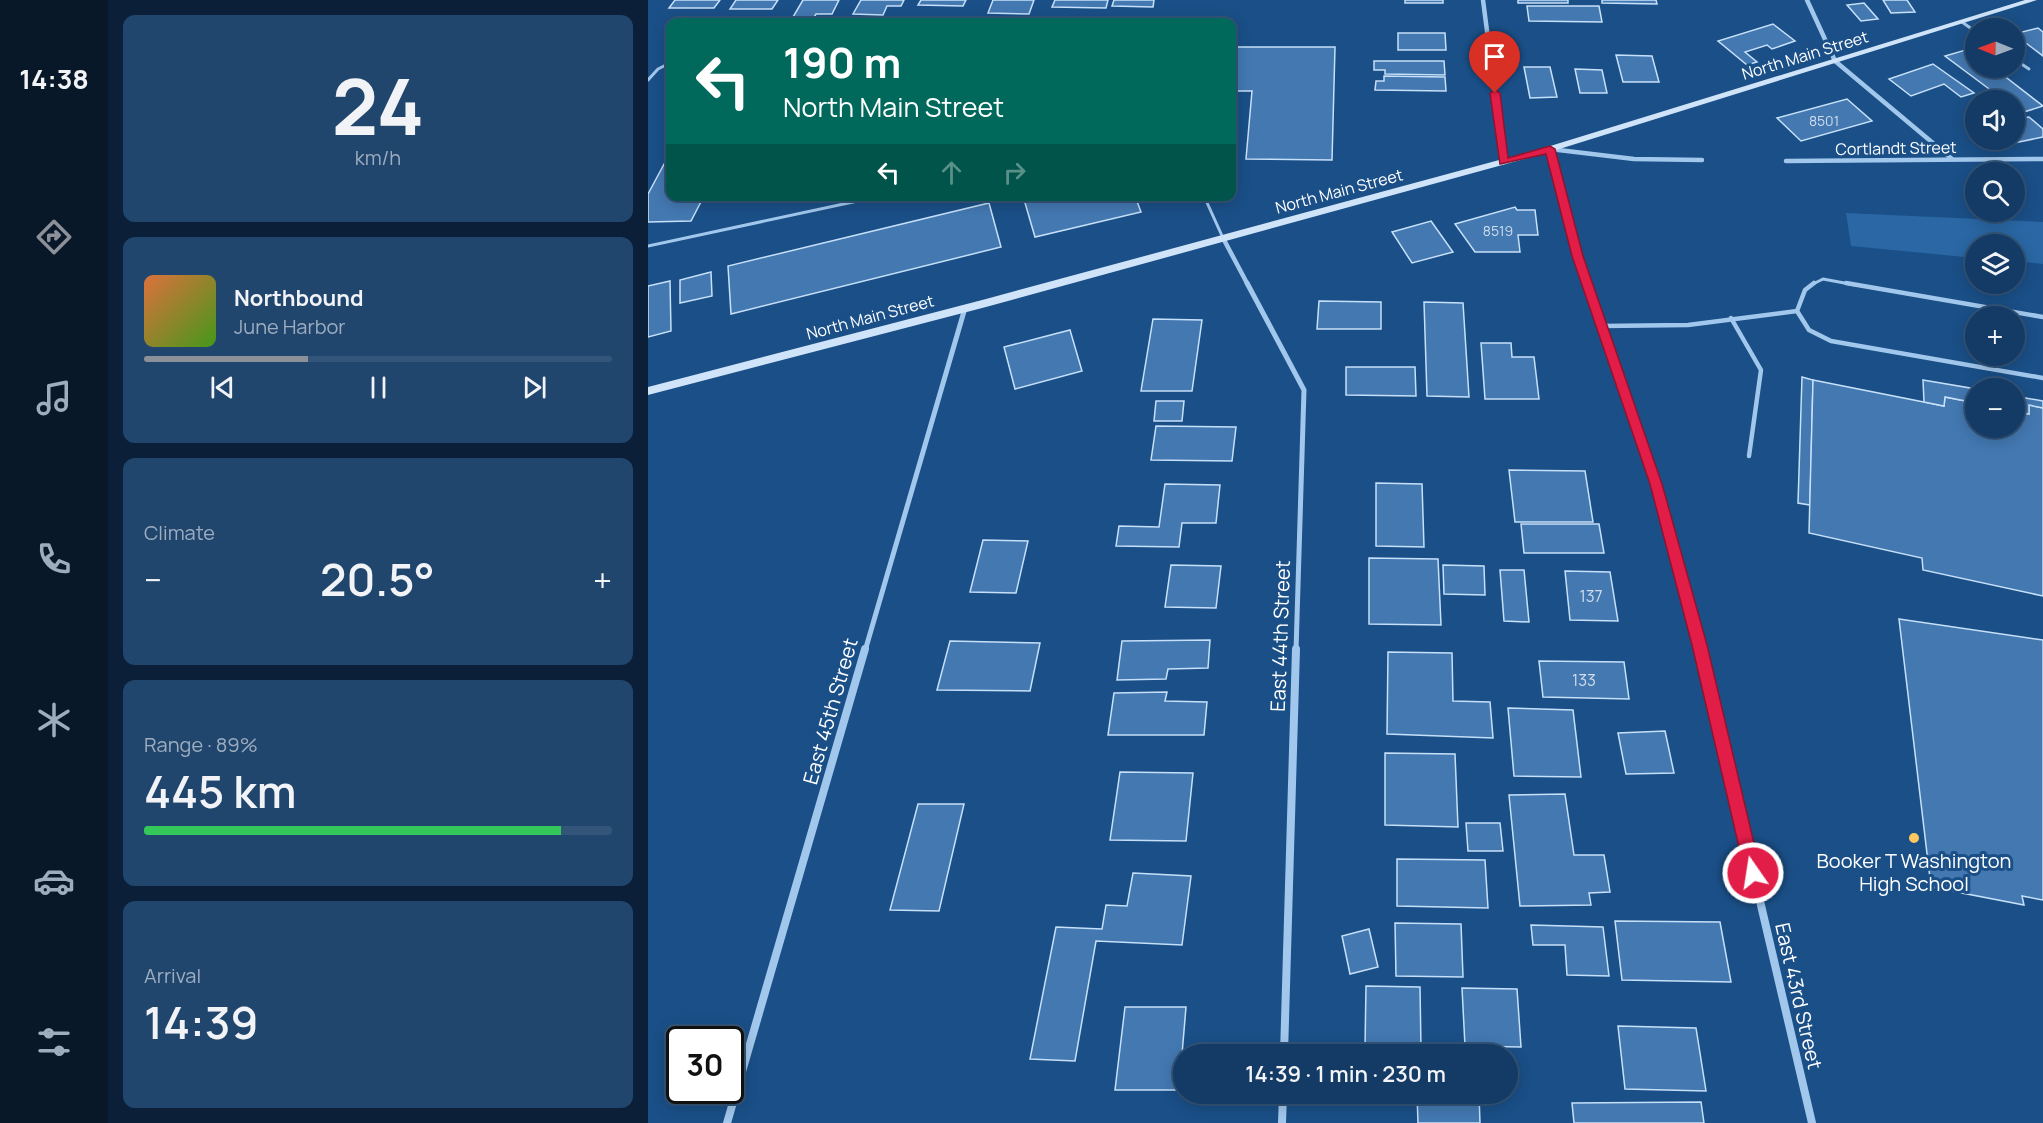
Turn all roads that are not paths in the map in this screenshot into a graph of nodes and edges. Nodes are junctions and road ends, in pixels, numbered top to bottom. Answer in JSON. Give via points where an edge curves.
{"nodes":[{"id":1,"x":1483,"y":0,"type":"edge"},
{"id":2,"x":1807,"y":0,"type":"edge"},
{"id":3,"x":2033,"y":0,"type":"edge"},
{"id":4,"x":1962,"y":22,"type":"junction"},
{"id":5,"x":1965,"y":24,"type":"edge"},
{"id":6,"x":1835,"y":61,"type":"junction"},
{"id":7,"x":666,"y":65,"type":"edge"},
{"id":8,"x":2025,"y":66,"type":"edge"},
{"id":9,"x":2029,"y":69,"type":"dead end"},
{"id":10,"x":648,"y":80,"type":"edge"},
{"id":11,"x":1550,"y":149,"type":"junction"},
{"id":12,"x":2043,"y":159,"type":"edge"},
{"id":13,"x":1702,"y":160,"type":"dead end"},
{"id":14,"x":1952,"y":160,"type":"junction"},
{"id":15,"x":1786,"y":161,"type":"dead end"},
{"id":16,"x":1504,"y":162,"type":"junction"},
{"id":17,"x":858,"y":201,"type":"edge"},
{"id":18,"x":1206,"y":201,"type":"edge"},
{"id":19,"x":1223,"y":238,"type":"junction"},
{"id":20,"x":648,"y":246,"type":"edge"},
{"id":21,"x":965,"y":308,"type":"junction"},
{"id":22,"x":1797,"y":311,"type":"junction"},
{"id":23,"x":2043,"y":317,"type":"edge"},
{"id":24,"x":1731,"y":318,"type":"junction"},
{"id":25,"x":1602,"y":326,"type":"junction"},
{"id":26,"x":2043,"y":378,"type":"edge"},
{"id":27,"x":648,"y":391,"type":"edge"},
{"id":28,"x":1749,"y":456,"type":"dead end"},
{"id":29,"x":1284,"y":1044,"type":"edge"},
{"id":30,"x":1283,"y":1104,"type":"edge"},
{"id":31,"x":727,"y":1123,"type":"edge"},
{"id":32,"x":1282,"y":1123,"type":"edge"},
{"id":33,"x":1812,"y":1123,"type":"edge"}],
"edges":[{"from":1,"to":16,"type":"street"},
{"from":2,"to":6,"type":"street"},
{"from":3,"to":4,"type":"main road","name":"North Main Street"},
{"from":4,"to":5,"type":"lane"},
{"from":4,"to":6,"type":"main road","name":"North Main Street"},
{"from":6,"to":11,"type":"main road","name":"North Main Street"},
{"from":6,"to":14,"type":"street"},
{"from":7,"to":10,"type":"lane"},
{"from":8,"to":9,"type":"lane"},
{"from":11,"to":13,"type":"street","via":[[1634,159]]},
{"from":11,"to":16,"type":"main road","name":"North Main Street"},
{"from":11,"to":25,"type":"street","name":"East 43rd Street","via":[[1578,256]]},
{"from":12,"to":14,"type":"street","name":"Cortlandt Street"},
{"from":14,"to":15,"type":"street","name":"Cortlandt Street"},
{"from":16,"to":19,"type":"main road","name":"North Main Street"},
{"from":17,"to":20,"type":"lane"},
{"from":18,"to":19,"type":"lane"},
{"from":19,"to":21,"type":"main road","name":"North Main Street"},
{"from":19,"to":29,"type":"street","name":"East 44th Street","via":[[1304,390]]},
{"from":21,"to":27,"type":"main road","name":"North Main Street"},
{"from":21,"to":31,"type":"street","name":"East 45th Street"},
{"from":22,"to":23,"type":"lane","via":[[1809,285],[1823,279]]},
{"from":22,"to":24,"type":"lane"},
{"from":22,"to":26,"type":"lane","via":[[1809,330],[1831,341]]},
{"from":24,"to":25,"type":"lane","via":[[1660,327]]},
{"from":24,"to":28,"type":"lane","via":[[1761,370]]},
{"from":25,"to":33,"type":"street","name":"East 43rd Street","via":[[1656,484],[1700,645]]},
{"from":30,"to":32,"type":"street"}]}
